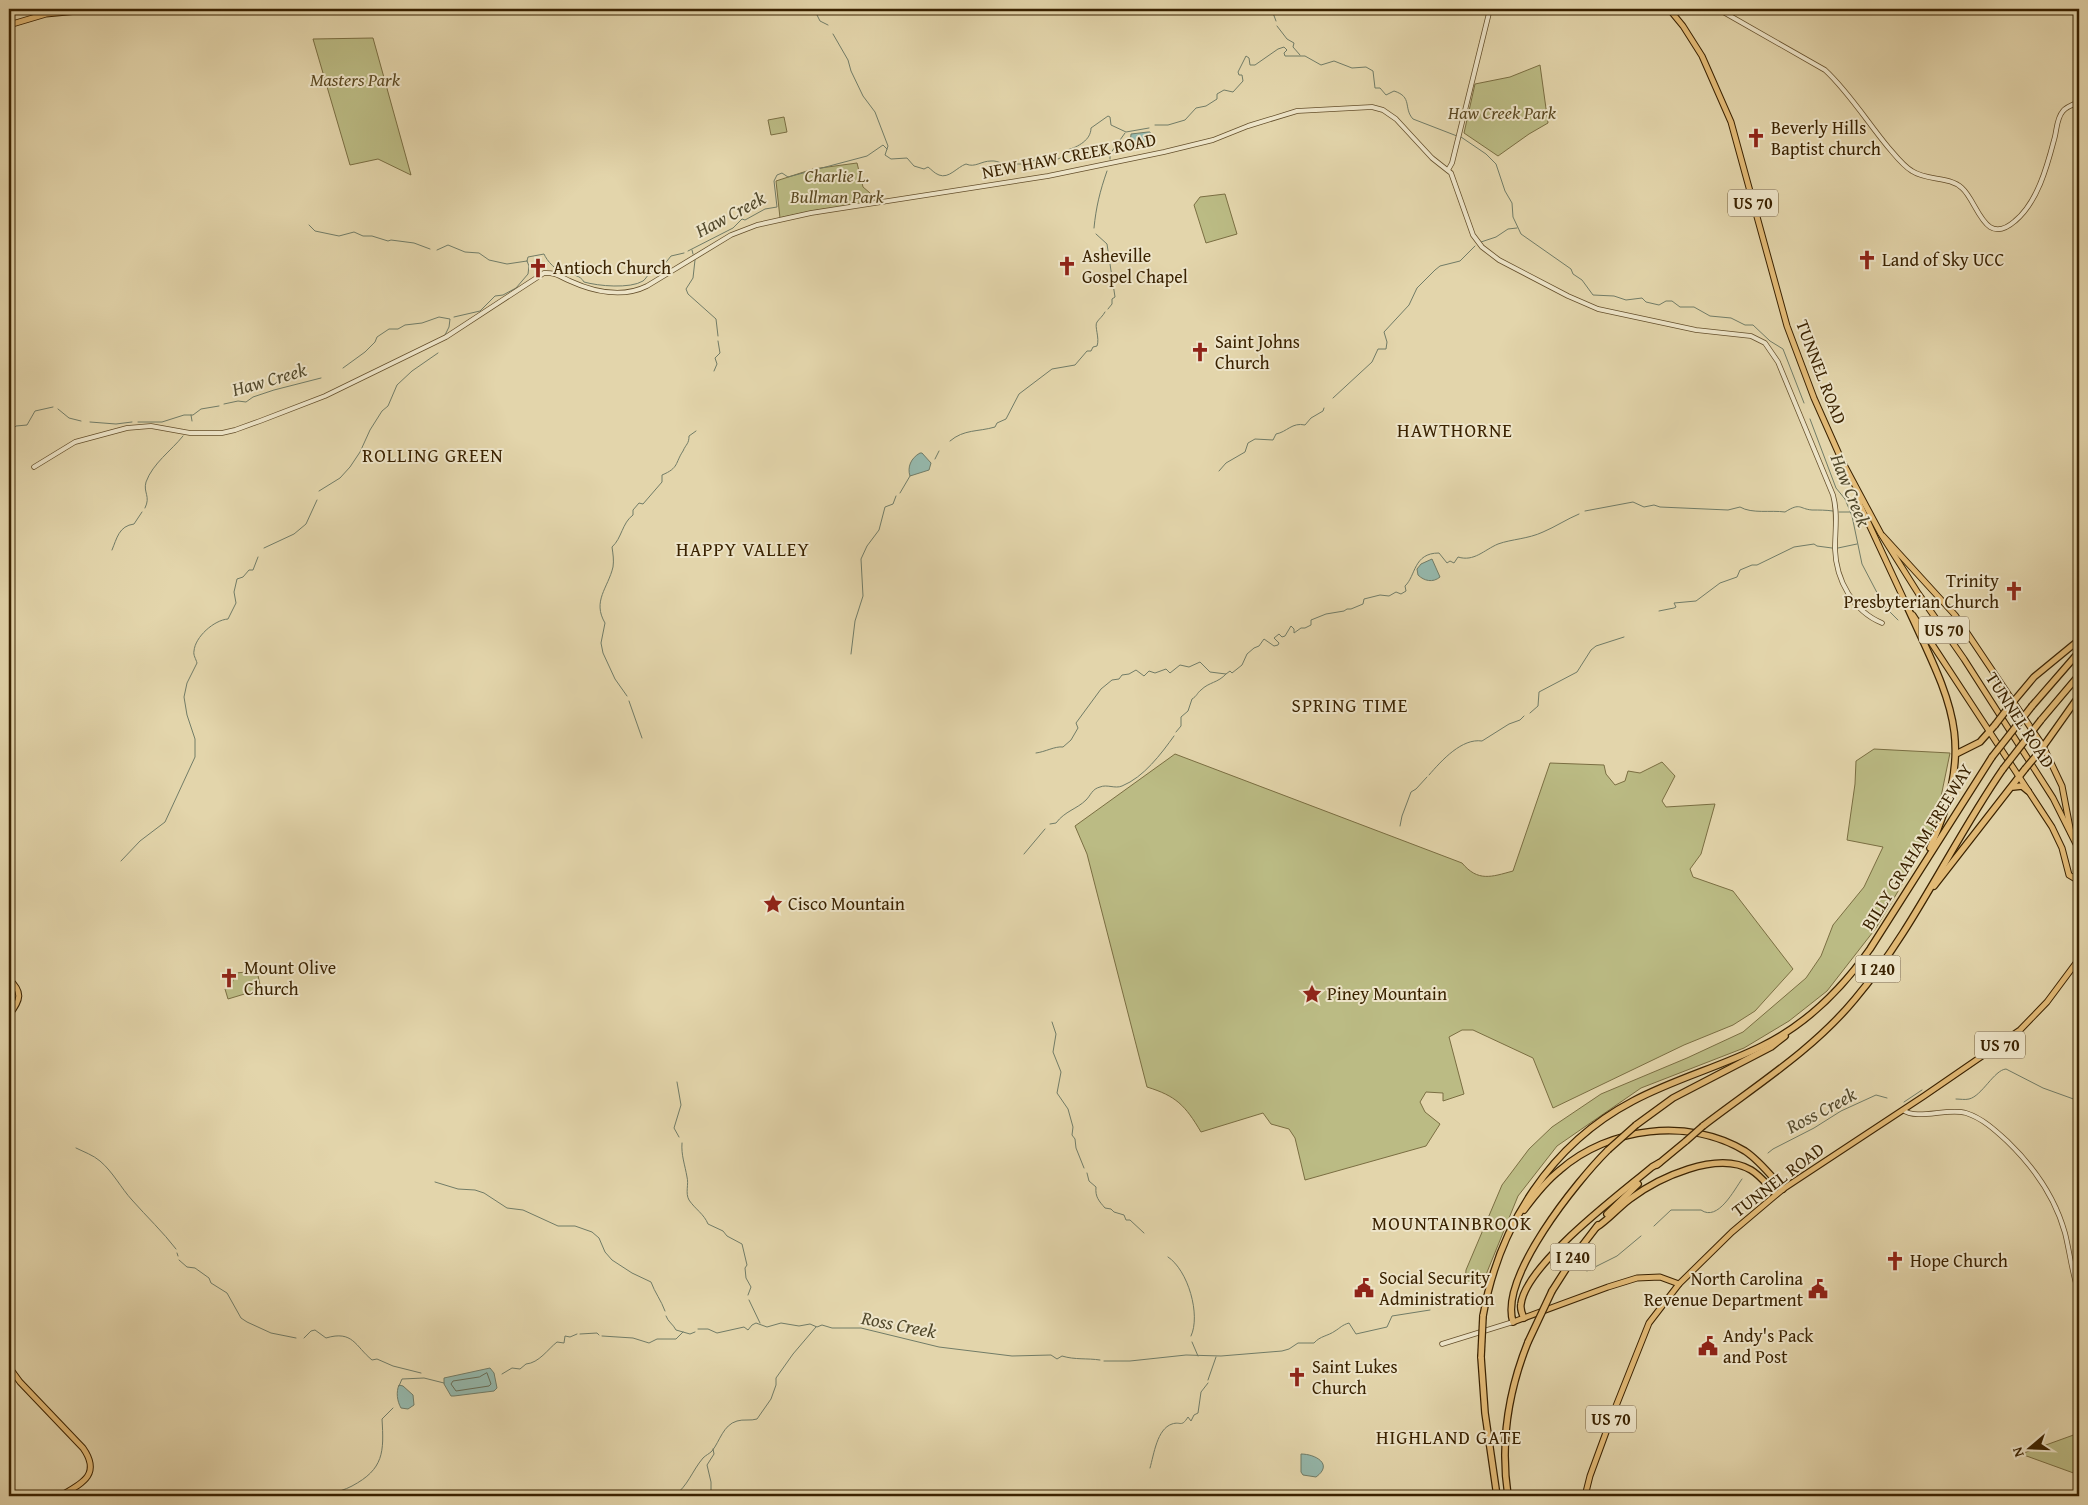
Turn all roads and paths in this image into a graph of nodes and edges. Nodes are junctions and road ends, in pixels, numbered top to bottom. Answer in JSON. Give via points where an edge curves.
{"nodes":[{"id":1,"x":99,"y":9,"type":"edge"},
{"id":2,"x":1490,"y":9,"type":"edge"},
{"id":3,"x":1669,"y":9,"type":"edge"},
{"id":4,"x":1718,"y":9,"type":"edge"},
{"id":5,"x":9,"y":26,"type":"edge"},
{"id":6,"x":2079,"y":102,"type":"edge"},
{"id":7,"x":1448,"y":170,"type":"junction"},
{"id":8,"x":34,"y":467,"type":"dead end"},
{"id":9,"x":1856,"y":487,"type":"junction"},
{"id":10,"x":1881,"y":534,"type":"junction"},
{"id":11,"x":1906,"y":604,"type":"junction"},
{"id":12,"x":1882,"y":623,"type":"dead end"},
{"id":13,"x":2079,"y":640,"type":"edge"},
{"id":14,"x":2079,"y":652,"type":"edge"},
{"id":15,"x":2079,"y":675,"type":"edge"},
{"id":16,"x":2079,"y":696,"type":"edge"},
{"id":17,"x":2013,"y":700,"type":"junction"},
{"id":18,"x":1990,"y":732,"type":"junction"},
{"id":19,"x":2041,"y":749,"type":"junction"},
{"id":20,"x":1956,"y":754,"type":"junction"},
{"id":21,"x":2020,"y":776,"type":"junction"},
{"id":22,"x":2013,"y":787,"type":"junction"},
{"id":23,"x":2028,"y":791,"type":"junction"},
{"id":24,"x":2072,"y":836,"type":"junction"},
{"id":25,"x":2079,"y":850,"type":"edge"},
{"id":26,"x":1926,"y":861,"type":"junction"},
{"id":27,"x":2079,"y":881,"type":"edge"},
{"id":28,"x":1927,"y":892,"type":"junction"},
{"id":29,"x":2079,"y":959,"type":"edge"},
{"id":30,"x":9,"y":979,"type":"edge"},
{"id":31,"x":9,"y":1014,"type":"edge"},
{"id":32,"x":1790,"y":1030,"type":"junction"},
{"id":33,"x":1904,"y":1110,"type":"junction"},
{"id":34,"x":1659,"y":1163,"type":"junction"},
{"id":35,"x":1783,"y":1189,"type":"junction"},
{"id":36,"x":1776,"y":1194,"type":"junction"},
{"id":37,"x":1597,"y":1226,"type":"junction"},
{"id":38,"x":1508,"y":1234,"type":"junction"},
{"id":39,"x":1679,"y":1284,"type":"junction"},
{"id":40,"x":2079,"y":1293,"type":"edge"},
{"id":41,"x":1524,"y":1318,"type":"junction"},
{"id":42,"x":1513,"y":1322,"type":"junction"},
{"id":43,"x":1442,"y":1344,"type":"dead end"},
{"id":44,"x":9,"y":1367,"type":"edge"},
{"id":45,"x":60,"y":1496,"type":"edge"},
{"id":46,"x":1497,"y":1496,"type":"edge"},
{"id":47,"x":1508,"y":1496,"type":"edge"},
{"id":48,"x":1585,"y":1496,"type":"edge"}],
"edges":[{"from":1,"to":5,"type":"main road","via":[[46,14]]},
{"from":2,"to":7,"type":"street"},
{"from":3,"to":9,"type":"main road","name":"TUNNEL ROAD","number":"US 70","via":[[1702,56],[1728,113],[1787,326],[1821,414]]},
{"from":4,"to":6,"type":"street","via":[[1825,70],[1903,164],[1922,176],[1958,185],[1991,228],[2009,226],[2024,213],[2040,183],[2060,116]]},
{"from":7,"to":8,"type":"street","name":"NEW HAW CREEK ROAD","via":[[1383,110],[1372,107],[1289,112],[1205,142],[1056,175],[811,213],[757,225],[737,232],[634,291],[597,290],[556,274],[542,274],[446,337],[325,396],[235,430],[200,434],[151,426],[127,428],[75,442]]},
{"from":7,"to":12,"type":"street","name":"NEW HAW CREEK ROAD","via":[[1473,234],[1482,247],[1499,260],[1598,309],[1696,330],[1746,334],[1771,348],[1833,495],[1836,562],[1840,576],[1857,605]]},
{"from":9,"to":10,"type":"main road","name":"TUNNEL ROAD","number":"US 70"},
{"from":9,"to":11,"type":"main road","via":[[1860,505]]},
{"from":10,"to":17,"type":"main road","via":[[1955,615]]},
{"from":10,"to":24,"type":"main road","name":"TUNNEL ROAD","number":"US 70","via":[[2022,748]]},
{"from":11,"to":18,"type":"main road"},
{"from":11,"to":20,"type":"highway","via":[[1947,697],[1956,731]]},
{"from":13,"to":17,"type":"highway","via":[[2034,677]]},
{"from":14,"to":26,"type":"highway","name":"BILLY GRAHAM FREEWAY","number":"I 240","bridge":true,"via":[[1992,757]]},
{"from":15,"to":28,"type":"highway","name":"BILLY GRAHAM FREEWAY","number":"I 240","bridge":true,"via":[[2003,768]]},
{"from":16,"to":19,"type":"highway"},
{"from":17,"to":18,"type":"highway","bridge":true},
{"from":17,"to":19,"type":"main road"},
{"from":18,"to":20,"type":"highway","via":[[1973,746]]},
{"from":18,"to":21,"type":"main road"},
{"from":19,"to":21,"type":"highway","bridge":true},
{"from":19,"to":24,"type":"main road","via":[[2062,786]]},
{"from":20,"to":26,"type":"highway","via":[[1947,806]]},
{"from":21,"to":22,"type":"highway"},
{"from":21,"to":23,"type":"main road"},
{"from":22,"to":23,"type":"highway","via":[[2022,786]]},
{"from":22,"to":28,"type":"highway","via":[[1932,890]]},
{"from":23,"to":27,"type":"main road","via":[[2059,840],[2069,875]]},
{"from":24,"to":25,"type":"main road","name":"TUNNEL ROAD","number":"US 70"},
{"from":26,"to":32,"type":"highway","name":"BILLY GRAHAM FREEWAY","number":"I 240","via":[[1856,969],[1826,1002]]},
{"from":28,"to":34,"type":"highway","name":"BILLY GRAHAM FREEWAY","number":"I 240","bridge":true,"via":[[1885,960],[1838,1019]]},
{"from":29,"to":33,"type":"main road","name":"TUNNEL ROAD","number":"US 70","via":[[2020,1030]]},
{"from":30,"to":31,"type":"main road","via":[[19,994],[16,1006]]},
{"from":32,"to":38,"type":"highway","name":"BILLY GRAHAM FREEWAY","number":"I 240","via":[[1747,1053],[1650,1093],[1593,1126],[1547,1171],[1526,1199]]},
{"from":32,"to":42,"type":"highway","bridge":true,"via":[[1771,1047],[1692,1088],[1636,1125],[1608,1150],[1566,1197],[1533,1248],[1516,1290]]},
{"from":33,"to":35,"type":"main road","name":"TUNNEL ROAD","number":"US 70"},
{"from":33,"to":40,"type":"street","via":[[1909,1114],[1955,1111],[1970,1114],[1999,1133],[2018,1151],[2044,1184],[2059,1216]]},
{"from":34,"to":37,"type":"highway","name":"BILLY GRAHAM FREEWAY","number":"I 240"},
{"from":34,"to":41,"type":"highway","via":[[1550,1256],[1524,1294],[1520,1306]]},
{"from":35,"to":36,"type":"main road","name":"TUNNEL ROAD","number":"US 70"},
{"from":35,"to":38,"type":"highway","via":[[1747,1152],[1714,1138],[1676,1131],[1630,1135],[1595,1147],[1560,1169],[1532,1199]]},
{"from":36,"to":37,"type":"highway","via":[[1747,1168],[1730,1163],[1711,1164],[1658,1182]]},
{"from":36,"to":39,"type":"main road","name":"TUNNEL ROAD","number":"US 70"},
{"from":37,"to":47,"type":"highway","name":"BILLY GRAHAM FREEWAY","number":"I 240","bridge":true,"via":[[1552,1291],[1528,1342],[1512,1392],[1506,1425],[1504,1452]]},
{"from":38,"to":46,"type":"highway","name":"BILLY GRAHAM FREEWAY","number":"I 240","bridge":true,"via":[[1490,1283],[1483,1316],[1481,1357],[1487,1432]]},
{"from":39,"to":41,"type":"main road","via":[[1660,1278],[1637,1278]]},
{"from":39,"to":48,"type":"main road","name":"TUNNEL ROAD","number":"US 70","via":[[1649,1323]]},
{"from":41,"to":42,"type":"main road"},
{"from":42,"to":43,"type":"street"},
{"from":44,"to":45,"type":"main road","via":[[83,1448],[91,1461],[87,1478]]}]}
